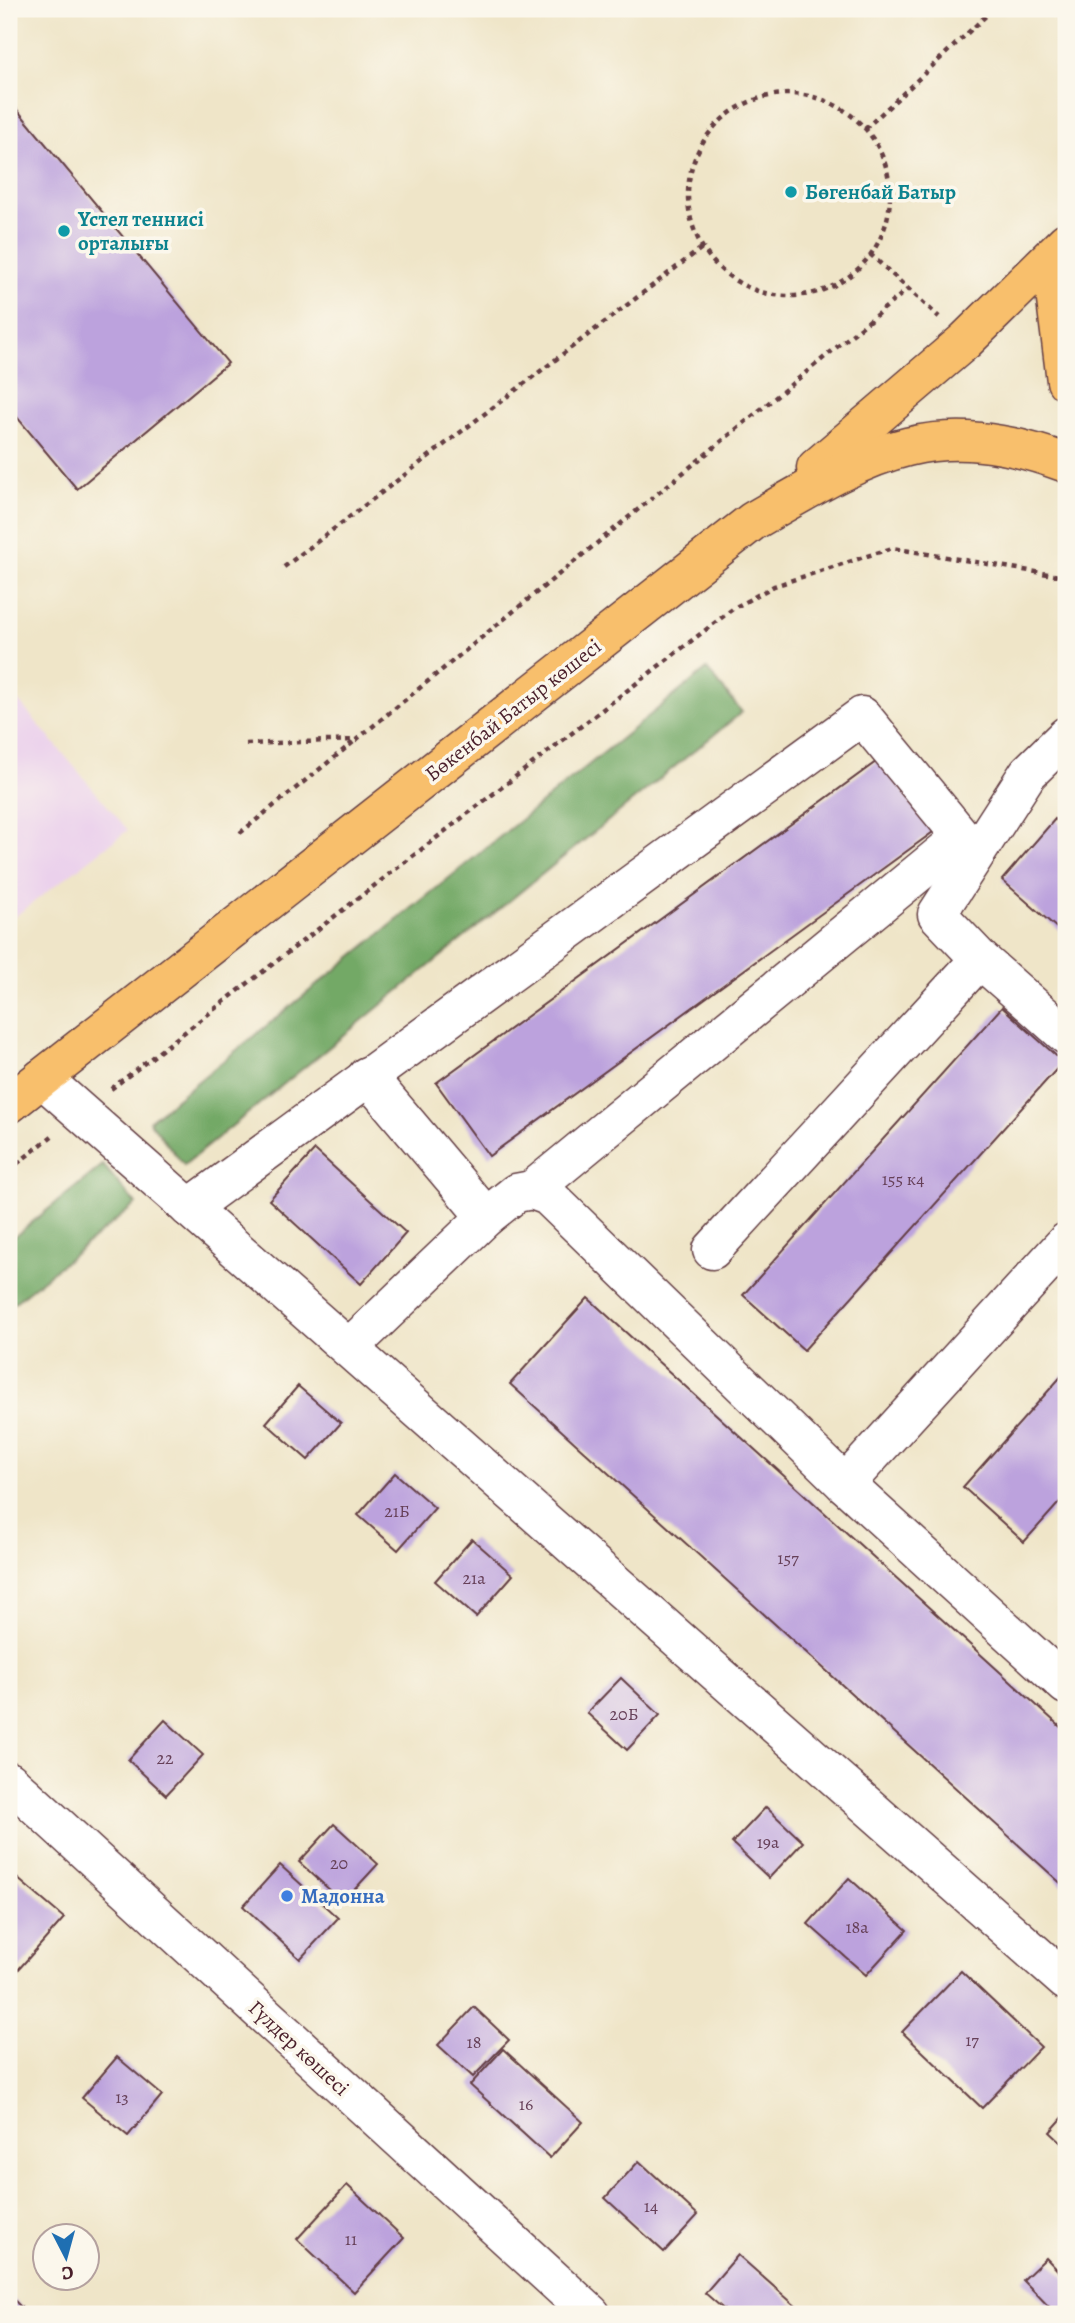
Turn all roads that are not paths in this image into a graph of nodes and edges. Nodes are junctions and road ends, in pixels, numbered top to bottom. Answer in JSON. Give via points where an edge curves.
{"nodes":[{"id":1,"x":1058,"y":251,"type":"edge"},
{"id":2,"x":1066,"y":381,"type":"edge"},
{"id":3,"x":1066,"y":463,"type":"edge"},
{"id":4,"x":753,"y":522,"type":"junction"},
{"id":5,"x":1066,"y":736,"type":"edge"},
{"id":6,"x":980,"y":959,"type":"junction"},
{"id":7,"x":1066,"y":1035,"type":"edge"},
{"id":8,"x":367,"y":1076,"type":"junction"},
{"id":9,"x":42,"y":1078,"type":"junction"},
{"id":10,"x":9,"y":1104,"type":"edge"},
{"id":11,"x":532,"y":1190,"type":"junction"},
{"id":12,"x":189,"y":1208,"type":"junction"},
{"id":13,"x":486,"y":1217,"type":"junction"},
{"id":14,"x":1066,"y":1242,"type":"edge"},
{"id":15,"x":712,"y":1250,"type":"dead end"},
{"id":16,"x":349,"y":1348,"type":"junction"},
{"id":17,"x":845,"y":1484,"type":"junction"},
{"id":18,"x":1066,"y":1685,"type":"edge"},
{"id":19,"x":9,"y":1781,"type":"edge"},
{"id":20,"x":1066,"y":1981,"type":"edge"},
{"id":21,"x":591,"y":2314,"type":"edge"}],
"edges":[{"from":1,"to":2,"type":"main road"},
{"from":1,"to":4,"type":"main road","via":[[965,341]]},
{"from":3,"to":4,"type":"main road","name":"Бөкенбай Батыр көшесі","via":[[1022,447],[980,441],[933,442],[889,450],[841,470]]},
{"from":4,"to":9,"type":"main road","name":"Бөкенбай Батыр көшесі"},
{"from":5,"to":6,"type":"street","via":[[1028,773],[937,915]]},
{"from":6,"to":7,"type":"street"},
{"from":6,"to":15,"type":"street"},
{"from":8,"to":11,"type":"street","via":[[862,716],[961,837]]},
{"from":8,"to":12,"type":"street"},
{"from":8,"to":13,"type":"street"},
{"from":9,"to":10,"type":"main road","name":"Бөкенбай Батыр көшесі"},
{"from":9,"to":12,"type":"street"},
{"from":11,"to":13,"type":"street","via":[[516,1193]]},
{"from":11,"to":17,"type":"street","via":[[548,1196]]},
{"from":12,"to":16,"type":"street"},
{"from":13,"to":16,"type":"street"},
{"from":14,"to":17,"type":"street"},
{"from":16,"to":20,"type":"street"},
{"from":17,"to":18,"type":"street"},
{"from":19,"to":21,"type":"street","name":"Гүлдер көшесі"}]}
